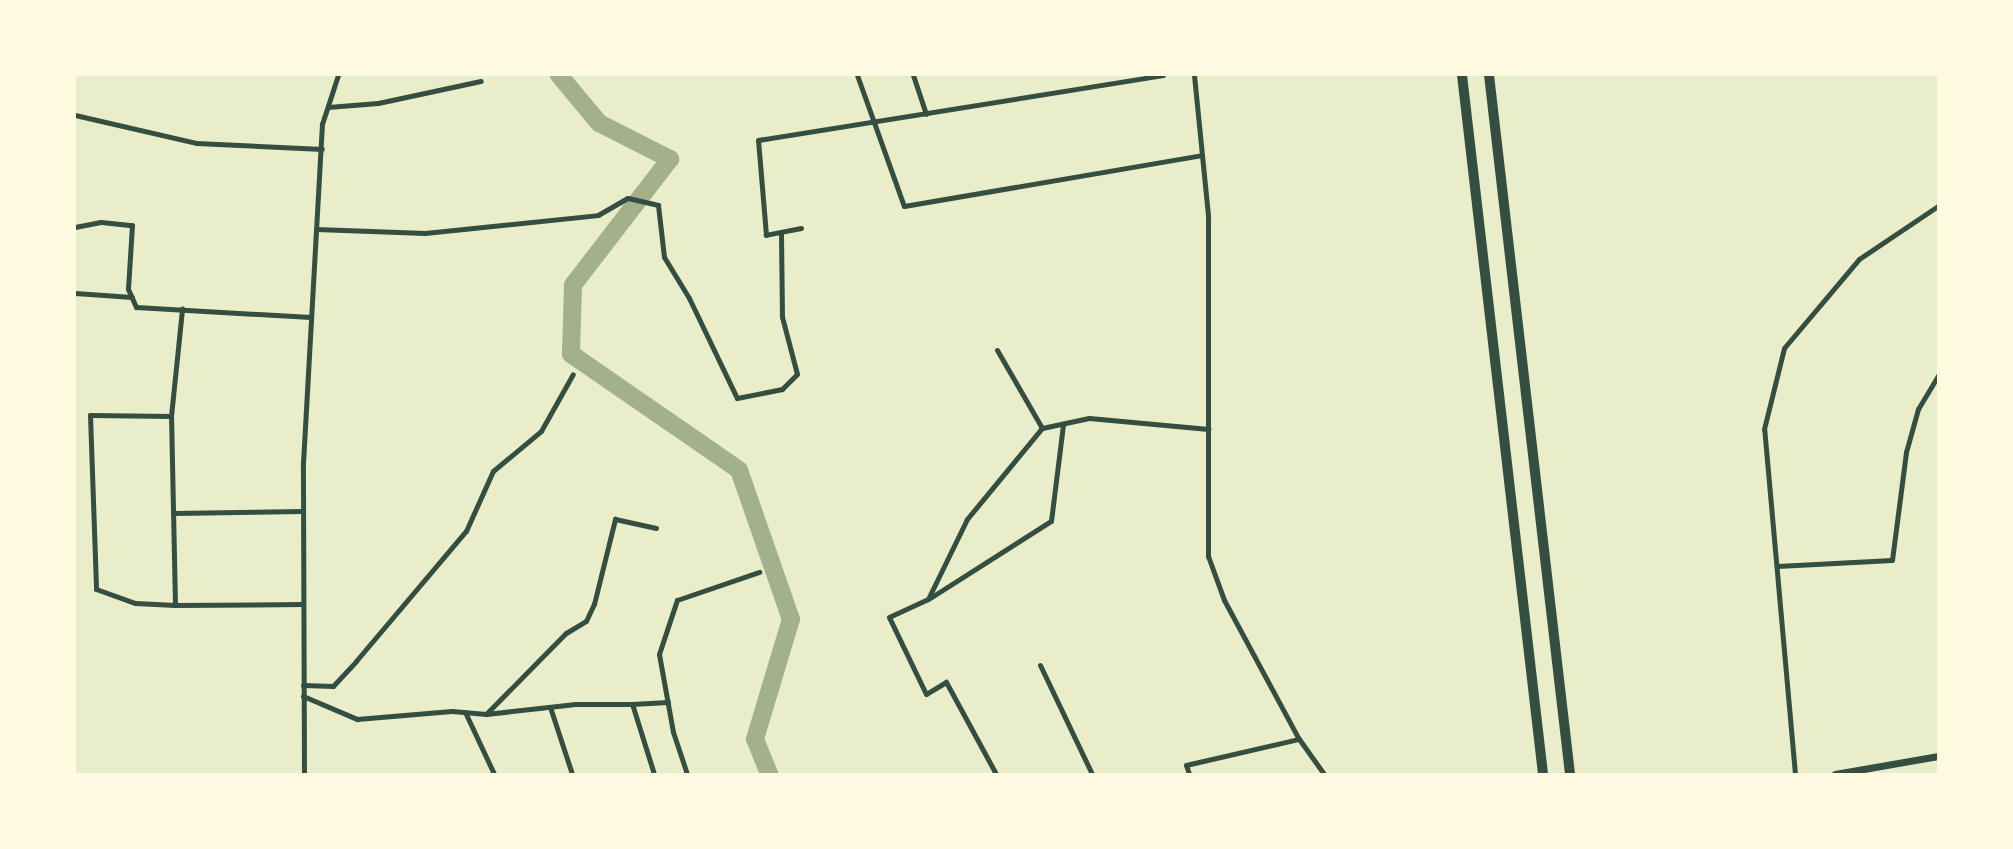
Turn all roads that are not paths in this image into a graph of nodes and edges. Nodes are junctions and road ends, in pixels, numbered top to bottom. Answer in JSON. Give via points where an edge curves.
{"nodes":[{"id":1,"x":338,"y":75,"type":"edge"},
{"id":2,"x":857,"y":75,"type":"edge"},
{"id":3,"x":913,"y":75,"type":"edge"},
{"id":4,"x":1163,"y":75,"type":"edge"},
{"id":5,"x":1194,"y":75,"type":"edge"},
{"id":6,"x":1462,"y":75,"type":"edge"},
{"id":7,"x":1489,"y":75,"type":"edge"},
{"id":8,"x":481,"y":81,"type":"dead end"},
{"id":9,"x":328,"y":107,"type":"junction"},
{"id":10,"x":926,"y":114,"type":"junction"},
{"id":11,"x":75,"y":115,"type":"edge"},
{"id":12,"x":876,"y":122,"type":"junction"},
{"id":13,"x":322,"y":149,"type":"junction"},
{"id":14,"x":1202,"y":155,"type":"junction"},
{"id":15,"x":1938,"y":206,"type":"edge"},
{"id":16,"x":75,"y":227,"type":"edge"},
{"id":17,"x":801,"y":228,"type":"dead end"},
{"id":18,"x":316,"y":229,"type":"junction"},
{"id":19,"x":781,"y":232,"type":"junction"},
{"id":20,"x":75,"y":293,"type":"edge"},
{"id":21,"x":132,"y":297,"type":"junction"},
{"id":22,"x":182,"y":309,"type":"junction"},
{"id":23,"x":311,"y":317,"type":"junction"},
{"id":24,"x":997,"y":350,"type":"dead end"},
{"id":25,"x":573,"y":374,"type":"dead end"},
{"id":26,"x":1938,"y":376,"type":"edge"},
{"id":27,"x":171,"y":416,"type":"junction"},
{"id":28,"x":1063,"y":424,"type":"junction"},
{"id":29,"x":1042,"y":428,"type":"junction"},
{"id":30,"x":1208,"y":429,"type":"junction"},
{"id":31,"x":303,"y":511,"type":"junction"},
{"id":32,"x":173,"y":513,"type":"junction"},
{"id":33,"x":656,"y":528,"type":"dead end"},
{"id":34,"x":1777,"y":566,"type":"junction"},
{"id":35,"x":759,"y":572,"type":"dead end"},
{"id":36,"x":928,"y":599,"type":"junction"},
{"id":37,"x":303,"y":604,"type":"junction"},
{"id":38,"x":175,"y":605,"type":"junction"},
{"id":39,"x":1040,"y":665,"type":"dead end"},
{"id":40,"x":303,"y":685,"type":"junction"},
{"id":41,"x":303,"y":696,"type":"junction"},
{"id":42,"x":668,"y":702,"type":"junction"},
{"id":43,"x":632,"y":704,"type":"junction"},
{"id":44,"x":550,"y":707,"type":"junction"},
{"id":45,"x":465,"y":712,"type":"junction"},
{"id":46,"x":486,"y":714,"type":"junction"},
{"id":47,"x":1299,"y":739,"type":"junction"},
{"id":48,"x":1938,"y":756,"type":"edge"},
{"id":49,"x":1849,"y":773,"type":"edge"},
{"id":50,"x":303,"y":774,"type":"edge"},
{"id":51,"x":494,"y":774,"type":"edge"},
{"id":52,"x":572,"y":774,"type":"edge"},
{"id":53,"x":654,"y":774,"type":"edge"},
{"id":54,"x":687,"y":774,"type":"edge"},
{"id":55,"x":996,"y":774,"type":"edge"},
{"id":56,"x":1092,"y":774,"type":"edge"},
{"id":57,"x":1190,"y":774,"type":"edge"},
{"id":58,"x":1324,"y":774,"type":"edge"},
{"id":59,"x":1543,"y":774,"type":"edge"},
{"id":60,"x":1570,"y":774,"type":"edge"},
{"id":61,"x":1795,"y":774,"type":"edge"},
{"id":62,"x":1835,"y":774,"type":"edge"}],
"edges":[{"from":1,"to":9,"type":"street"},
{"from":2,"to":12,"type":"street"},
{"from":3,"to":10,"type":"street"},
{"from":4,"to":10,"type":"street"},
{"from":5,"to":14,"type":"street"},
{"from":6,"to":59,"type":"highway"},
{"from":7,"to":60,"type":"highway"},
{"from":8,"to":9,"type":"street","via":[[378,103]]},
{"from":9,"to":13,"type":"street"},
{"from":10,"to":12,"type":"street"},
{"from":11,"to":13,"type":"street","via":[[196,143]]},
{"from":12,"to":14,"type":"street","via":[[904,206]]},
{"from":12,"to":19,"type":"street","via":[[758,140],[766,236]]},
{"from":13,"to":18,"type":"street"},
{"from":14,"to":30,"type":"street","via":[[1208,216]]},
{"from":15,"to":34,"type":"street","via":[[1859,259],[1784,348],[1764,429]]},
{"from":16,"to":21,"type":"street","via":[[101,222],[132,225],[128,289]]},
{"from":17,"to":19,"type":"street"},
{"from":18,"to":19,"type":"street","via":[[425,233],[541,224],[598,215],[628,198],[658,205],[664,256],[689,298],[737,398],[782,389],[797,374],[782,317]]},
{"from":18,"to":23,"type":"street"},
{"from":20,"to":21,"type":"street"},
{"from":21,"to":22,"type":"street","via":[[136,307]]},
{"from":22,"to":23,"type":"street"},
{"from":22,"to":27,"type":"street"},
{"from":23,"to":31,"type":"street"},
{"from":24,"to":29,"type":"street"},
{"from":25,"to":40,"type":"street","via":[[542,431],[493,471],[466,531],[356,661],[333,686]]},
{"from":26,"to":34,"type":"street","via":[[1918,409],[1906,452],[1892,560]]},
{"from":27,"to":32,"type":"street"},
{"from":27,"to":38,"type":"street","via":[[90,415],[96,589],[135,603]]},
{"from":28,"to":29,"type":"street"},
{"from":28,"to":30,"type":"street","via":[[1089,418]]},
{"from":28,"to":36,"type":"street","via":[[1051,521]]},
{"from":29,"to":36,"type":"street","via":[[967,519]]},
{"from":30,"to":47,"type":"street","via":[[1208,556],[1224,600]]},
{"from":31,"to":32,"type":"street"},
{"from":31,"to":37,"type":"street"},
{"from":32,"to":38,"type":"street"},
{"from":33,"to":46,"type":"street","via":[[615,519],[594,604],[586,621],[566,633]]},
{"from":34,"to":61,"type":"street","via":[[1774,574]]},
{"from":35,"to":42,"type":"street","via":[[678,600],[659,654]]},
{"from":36,"to":55,"type":"street","via":[[889,617],[926,694],[946,682]]},
{"from":37,"to":38,"type":"street"},
{"from":37,"to":40,"type":"street"},
{"from":39,"to":56,"type":"street"},
{"from":40,"to":41,"type":"street"},
{"from":41,"to":45,"type":"street","via":[[357,719]]},
{"from":41,"to":50,"type":"street"},
{"from":42,"to":43,"type":"street"},
{"from":42,"to":54,"type":"street"},
{"from":43,"to":44,"type":"street"},
{"from":43,"to":53,"type":"street"},
{"from":44,"to":46,"type":"street"},
{"from":44,"to":52,"type":"street"},
{"from":45,"to":46,"type":"street"},
{"from":45,"to":51,"type":"street"},
{"from":47,"to":57,"type":"street","via":[[1186,765]]},
{"from":47,"to":58,"type":"street"},
{"from":48,"to":49,"type":"street"},
{"from":49,"to":62,"type":"street"}]}
